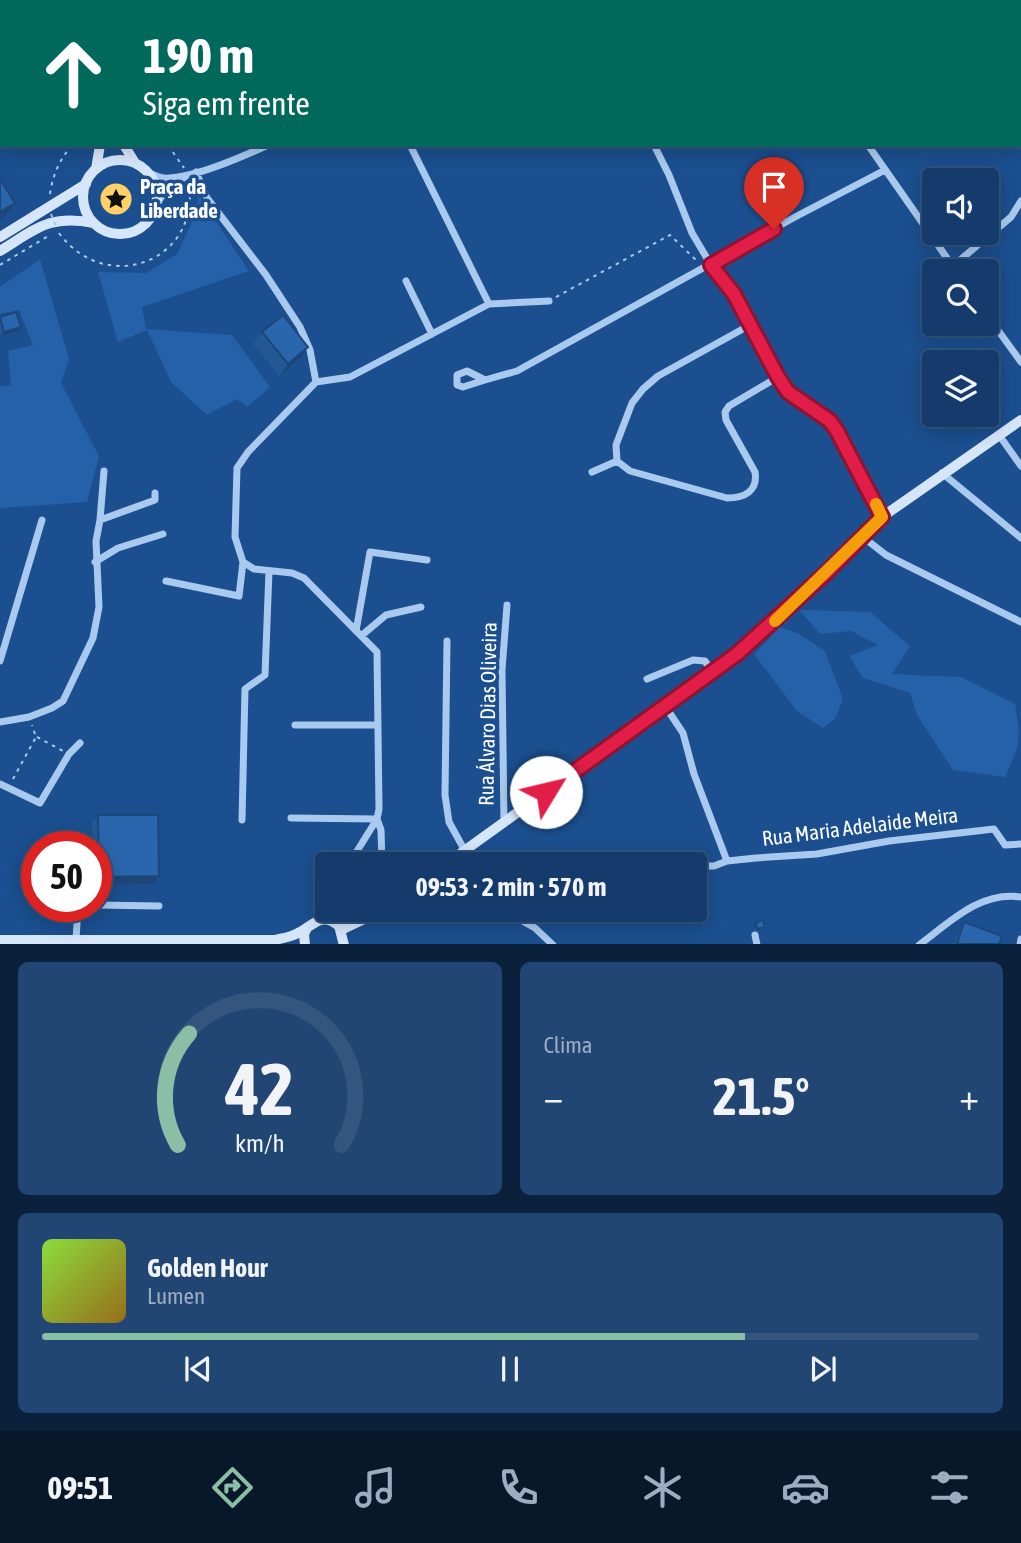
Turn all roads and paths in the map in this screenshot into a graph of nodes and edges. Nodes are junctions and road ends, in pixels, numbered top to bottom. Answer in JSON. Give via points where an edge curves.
{"nodes":[{"id":1,"x":70,"y":147,"type":"edge"},
{"id":2,"x":100,"y":147,"type":"edge"},
{"id":3,"x":125,"y":147,"type":"edge"},
{"id":4,"x":170,"y":147,"type":"edge"},
{"id":5,"x":263,"y":147,"type":"edge"},
{"id":6,"x":411,"y":147,"type":"edge"},
{"id":7,"x":655,"y":147,"type":"edge"},
{"id":8,"x":869,"y":147,"type":"edge"},
{"id":9,"x":135,"y":163,"type":"junction"},
{"id":10,"x":96,"y":169,"type":"junction"},
{"id":11,"x":885,"y":170,"type":"junction"},
{"id":12,"x":148,"y":172,"type":"junction"},
{"id":13,"x":196,"y":172,"type":"junction"},
{"id":14,"x":187,"y":175,"type":"junction"},
{"id":15,"x":86,"y":184,"type":"junction"},
{"id":16,"x":1021,"y":201,"type":"edge"},
{"id":17,"x":156,"y":205,"type":"junction"},
{"id":18,"x":51,"y":210,"type":"junction"},
{"id":19,"x":94,"y":223,"type":"junction"},
{"id":20,"x":57,"y":230,"type":"junction"},
{"id":21,"x":0,"y":237,"type":"edge"},
{"id":22,"x":0,"y":251,"type":"edge"},
{"id":23,"x":948,"y":259,"type":"edge"},
{"id":24,"x":964,"y":259,"type":"edge"},
{"id":25,"x":0,"y":265,"type":"edge"},
{"id":26,"x":711,"y":265,"type":"junction"},
{"id":27,"x":406,"y":281,"type":"dead end"},
{"id":28,"x":549,"y":301,"type":"joint"},
{"id":29,"x":489,"y":304,"type":"junction"},
{"id":30,"x":750,"y":325,"type":"junction"},
{"id":31,"x":999,"y":332,"type":"edge"},
{"id":32,"x":432,"y":334,"type":"junction"},
{"id":33,"x":1021,"y":362,"type":"edge"},
{"id":34,"x":778,"y":377,"type":"junction"},
{"id":35,"x":485,"y":380,"type":"dead end"},
{"id":36,"x":316,"y":382,"type":"junction"},
{"id":37,"x":1021,"y":420,"type":"edge"},
{"id":38,"x":999,"y":435,"type":"junction"},
{"id":39,"x":617,"y":461,"type":"junction"},
{"id":40,"x":1021,"y":466,"type":"edge"},
{"id":41,"x":104,"y":471,"type":"dead end"},
{"id":42,"x":592,"y":472,"type":"dead end"},
{"id":43,"x":942,"y":473,"type":"junction"},
{"id":44,"x":155,"y":493,"type":"dead end"},
{"id":45,"x":882,"y":517,"type":"junction"},
{"id":46,"x":42,"y":520,"type":"dead end"},
{"id":47,"x":100,"y":520,"type":"junction"},
{"id":48,"x":163,"y":534,"type":"dead end"},
{"id":49,"x":863,"y":537,"type":"junction"},
{"id":50,"x":1021,"y":538,"type":"edge"},
{"id":51,"x":427,"y":560,"type":"dead end"},
{"id":52,"x":95,"y":562,"type":"junction"},
{"id":53,"x":243,"y":562,"type":"junction"},
{"id":54,"x":269,"y":571,"type":"junction"},
{"id":55,"x":166,"y":581,"type":"dead end"},
{"id":56,"x":507,"y":605,"type":"dead end"},
{"id":57,"x":421,"y":607,"type":"dead end"},
{"id":58,"x":1021,"y":622,"type":"edge"},
{"id":59,"x":359,"y":633,"type":"junction"},
{"id":60,"x":447,"y":641,"type":"dead end"},
{"id":61,"x":0,"y":661,"type":"edge"},
{"id":62,"x":712,"y":672,"type":"junction"},
{"id":63,"x":647,"y":679,"type":"dead end"},
{"id":64,"x":665,"y":706,"type":"junction"},
{"id":65,"x":29,"y":717,"type":"junction"},
{"id":66,"x":0,"y":722,"type":"edge"},
{"id":67,"x":295,"y":725,"type":"dead end"},
{"id":68,"x":378,"y":725,"type":"junction"},
{"id":69,"x":36,"y":737,"type":"junction"},
{"id":70,"x":80,"y":743,"type":"dead end"},
{"id":71,"x":69,"y":754,"type":"junction"},
{"id":72,"x":0,"y":784,"type":"edge"},
{"id":73,"x":9,"y":788,"type":"junction"},
{"id":74,"x":291,"y":818,"type":"dead end"},
{"id":75,"x":377,"y":818,"type":"junction"},
{"id":76,"x":242,"y":820,"type":"dead end"},
{"id":77,"x":504,"y":822,"type":"junction"},
{"id":78,"x":1021,"y":844,"type":"edge"},
{"id":79,"x":465,"y":851,"type":"joint"},
{"id":80,"x":356,"y":852,"type":"edge"},
{"id":81,"x":382,"y":852,"type":"edge"},
{"id":82,"x":727,"y":862,"type":"junction"},
{"id":83,"x":707,"y":866,"type":"edge"},
{"id":84,"x":1021,"y":897,"type":"edge"},
{"id":85,"x":112,"y":905,"type":"edge"},
{"id":86,"x":159,"y":906,"type":"dead end"},
{"id":87,"x":315,"y":921,"type":"edge"},
{"id":88,"x":77,"y":922,"type":"edge"},
{"id":89,"x":335,"y":922,"type":"edge"},
{"id":90,"x":367,"y":922,"type":"edge"},
{"id":91,"x":524,"y":922,"type":"edge"},
{"id":92,"x":307,"y":928,"type":"junction"},
{"id":93,"x":755,"y":936,"type":"dead end"},
{"id":94,"x":1021,"y":939,"type":"edge"},
{"id":95,"x":0,"y":940,"type":"edge"},
{"id":96,"x":76,"y":940,"type":"junction"},
{"id":97,"x":275,"y":940,"type":"junction"},
{"id":98,"x":342,"y":940,"type":"edge"},
{"id":99,"x":287,"y":944,"type":"edge"},
{"id":100,"x":305,"y":944,"type":"edge"},
{"id":101,"x":553,"y":944,"type":"edge"},
{"id":102,"x":757,"y":944,"type":"edge"},
{"id":103,"x":919,"y":944,"type":"edge"},
{"id":104,"x":1020,"y":944,"type":"edge"}],
"edges":[{"from":1,"to":18,"type":"path","via":[[52,176]]},
{"from":2,"to":10,"type":"main road"},
{"from":3,"to":9,"type":"main road"},
{"from":4,"to":14,"type":"path"},
{"from":5,"to":13,"type":"street"},
{"from":6,"to":29,"type":"street"},
{"from":7,"to":26,"type":"street"},
{"from":8,"to":11,"type":"street"},
{"from":9,"to":10,"type":"main road","via":[[114,160]]},
{"from":9,"to":12,"type":"main road"},
{"from":10,"to":15,"type":"main road"},
{"from":11,"to":23,"type":"street"},
{"from":11,"to":26,"type":"street"},
{"from":12,"to":14,"type":"street","via":[[168,178]]},
{"from":12,"to":17,"type":"main road","via":[[157,193]]},
{"from":13,"to":14,"type":"street"},
{"from":13,"to":36,"type":"street","via":[[207,198],[300,327]]},
{"from":14,"to":17,"type":"street"},
{"from":14,"to":20,"type":"path","via":[[190,197],[181,232],[156,257],[139,265],[111,266],[84,258]]},
{"from":15,"to":18,"type":"main road"},
{"from":15,"to":19,"type":"main road","via":[[84,205]]},
{"from":16,"to":24,"type":"street","via":[[1011,217]]},
{"from":17,"to":19,"type":"main road","via":[[136,231],[114,233]]},
{"from":18,"to":20,"type":"path","bridge":true},
{"from":18,"to":21,"type":"main road"},
{"from":19,"to":22,"type":"main road","via":[[74,219],[50,222]]},
{"from":20,"to":25,"type":"path"},
{"from":26,"to":28,"type":"path","via":[[699,263],[670,235]]},
{"from":26,"to":30,"type":"street"},
{"from":26,"to":35,"type":"street","via":[[517,371]]},
{"from":27,"to":32,"type":"street"},
{"from":28,"to":29,"type":"street"},
{"from":29,"to":32,"type":"street"},
{"from":30,"to":34,"type":"street"},
{"from":30,"to":39,"type":"street","via":[[643,389],[632,403],[616,446]]},
{"from":31,"to":33,"type":"street"},
{"from":32,"to":36,"type":"street","via":[[350,377]]},
{"from":34,"to":39,"type":"street","via":[[725,412],[755,472],[753,489],[746,495],[715,494],[630,471]]},
{"from":34,"to":45,"type":"street","via":[[788,392],[830,421]]},
{"from":36,"to":53,"type":"street","via":[[237,468],[234,537]]},
{"from":37,"to":38,"type":"main road"},
{"from":38,"to":40,"type":"street"},
{"from":38,"to":43,"type":"main road"},
{"from":39,"to":42,"type":"street"},
{"from":41,"to":47,"type":"street"},
{"from":43,"to":45,"type":"main road"},
{"from":43,"to":50,"type":"street"},
{"from":44,"to":47,"type":"street","via":[[155,500]]},
{"from":45,"to":49,"type":"main road"},
{"from":46,"to":61,"type":"street"},
{"from":47,"to":52,"type":"street"},
{"from":48,"to":52,"type":"street","via":[[118,548]]},
{"from":49,"to":58,"type":"street","via":[[886,555]]},
{"from":49,"to":62,"type":"main road","via":[[765,631]]},
{"from":51,"to":59,"type":"street","via":[[370,552]]},
{"from":52,"to":65,"type":"street","via":[[99,607],[93,638],[63,701]]},
{"from":53,"to":54,"type":"street"},
{"from":53,"to":55,"type":"street","via":[[239,596]]},
{"from":54,"to":59,"type":"street","via":[[304,578]]},
{"from":54,"to":76,"type":"street","via":[[265,675],[246,689]]},
{"from":56,"to":77,"type":"street","name":"Rua Álvaro Dias Oliveira","via":[[502,670]]},
{"from":57,"to":59,"type":"street","via":[[386,615]]},
{"from":59,"to":68,"type":"street","via":[[377,652]]},
{"from":60,"to":79,"type":"street","via":[[445,795],[449,822]]},
{"from":62,"to":63,"type":"street","via":[[705,661],[693,660]]},
{"from":62,"to":64,"type":"main road"},
{"from":64,"to":77,"type":"main road"},
{"from":64,"to":82,"type":"street","via":[[683,733]]},
{"from":65,"to":66,"type":"street"},
{"from":65,"to":69,"type":"path"},
{"from":67,"to":68,"type":"street"},
{"from":68,"to":75,"type":"street"},
{"from":69,"to":71,"type":"path"},
{"from":69,"to":73,"type":"path"},
{"from":70,"to":71,"type":"street"},
{"from":71,"to":73,"type":"street","via":[[40,803]]},
{"from":72,"to":73,"type":"street"},
{"from":74,"to":75,"type":"street"},
{"from":75,"to":80,"type":"street"},
{"from":75,"to":81,"type":"street"},
{"from":77,"to":79,"type":"main road"},
{"from":78,"to":82,"type":"street","name":"Rua Maria Adelaide Meira","via":[[1005,845],[994,829]]},
{"from":82,"to":83,"type":"street","name":"Rua Maria Adelaide Meira"},
{"from":84,"to":103,"type":"street","via":[[986,899]]},
{"from":85,"to":86,"type":"street"},
{"from":87,"to":92,"type":"main road"},
{"from":88,"to":96,"type":"street"},
{"from":89,"to":98,"type":"main road"},
{"from":90,"to":98,"type":"main road"},
{"from":91,"to":101,"type":"street"},
{"from":92,"to":97,"type":"main road"},
{"from":92,"to":100,"type":"main road"},
{"from":93,"to":102,"type":"street"},
{"from":94,"to":104,"type":"street"},
{"from":95,"to":96,"type":"main road"},
{"from":96,"to":97,"type":"main road"},
{"from":97,"to":99,"type":"main road"}]}
